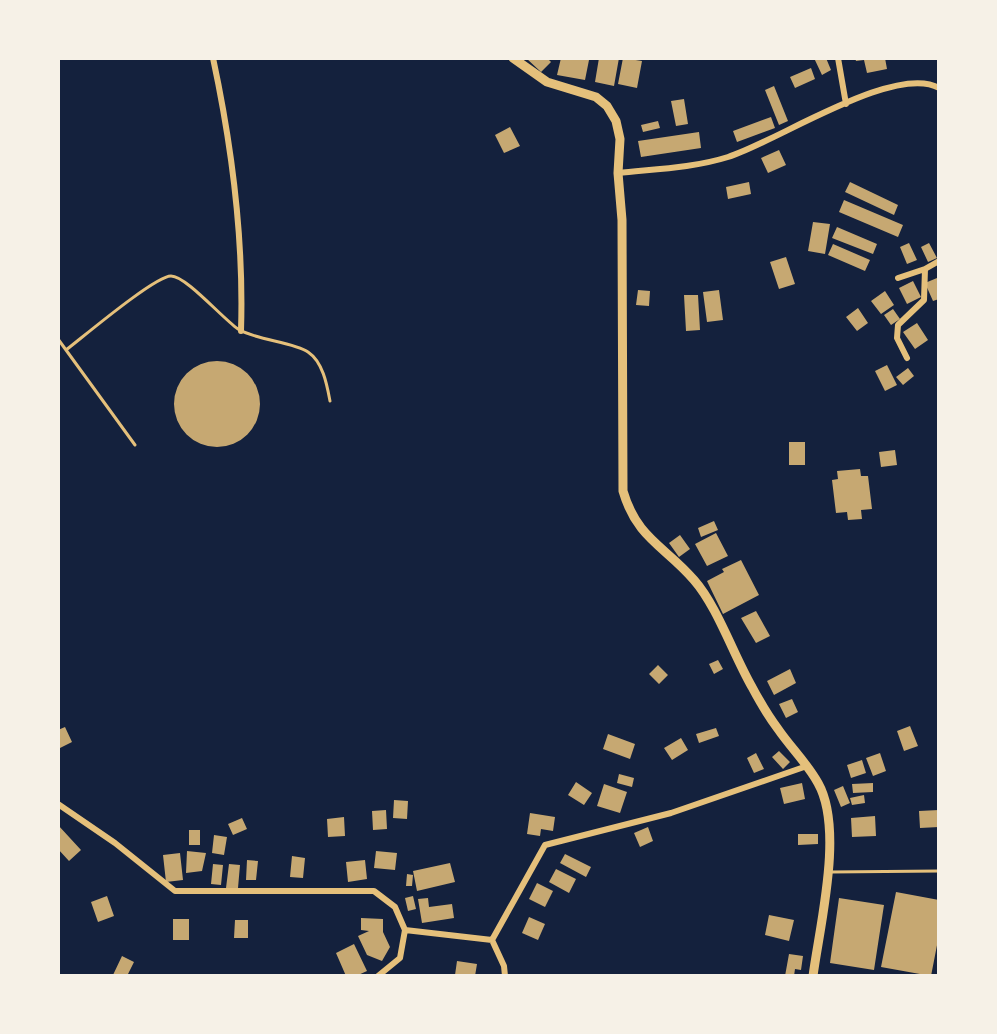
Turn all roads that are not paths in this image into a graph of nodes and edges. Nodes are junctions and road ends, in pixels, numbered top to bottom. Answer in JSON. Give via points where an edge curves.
{"nodes":[{"id":1,"x":213,"y":58,"type":"edge"},
{"id":2,"x":513,"y":58,"type":"edge"},
{"id":3,"x":838,"y":58,"type":"edge"},
{"id":4,"x":939,"y":88,"type":"edge"},
{"id":5,"x":846,"y":104,"type":"junction"},
{"id":6,"x":618,"y":173,"type":"junction"},
{"id":7,"x":939,"y":261,"type":"edge"},
{"id":8,"x":925,"y":269,"type":"junction"},
{"id":9,"x":898,"y":278,"type":"dead end"},
{"id":10,"x":241,"y":331,"type":"junction"},
{"id":11,"x":58,"y":339,"type":"edge"},
{"id":12,"x":66,"y":350,"type":"junction"},
{"id":13,"x":907,"y":358,"type":"dead end"},
{"id":14,"x":330,"y":401,"type":"dead end"},
{"id":15,"x":135,"y":445,"type":"dead end"},
{"id":16,"x":807,"y":766,"type":"junction"},
{"id":17,"x":58,"y":804,"type":"edge"},
{"id":18,"x":939,"y":871,"type":"edge"},
{"id":19,"x":827,"y":872,"type":"junction"},
{"id":20,"x":405,"y":930,"type":"junction"},
{"id":21,"x":492,"y":940,"type":"junction"},
{"id":22,"x":378,"y":976,"type":"edge"},
{"id":23,"x":505,"y":976,"type":"edge"},
{"id":24,"x":813,"y":976,"type":"edge"}],
"edges":[{"from":1,"to":10,"type":"street","via":[[243,272]]},
{"from":2,"to":6,"type":"main road","via":[[547,82],[596,97],[607,106],[620,139]]},
{"from":3,"to":5,"type":"street"},
{"from":4,"to":5,"type":"street","via":[[892,85]]},
{"from":5,"to":6,"type":"street","via":[[727,157]]},
{"from":6,"to":16,"type":"main road","via":[[623,491],[628,508],[656,547],[694,579],[763,707]]},
{"from":7,"to":8,"type":"street"},
{"from":8,"to":9,"type":"street"},
{"from":8,"to":13,"type":"street","via":[[924,300],[898,325],[897,338]]},
{"from":10,"to":12,"type":"lane","via":[[189,284],[167,276]]},
{"from":10,"to":14,"type":"lane","via":[[309,352],[326,378]]},
{"from":11,"to":12,"type":"lane"},
{"from":12,"to":15,"type":"lane"},
{"from":16,"to":19,"type":"main road","via":[[830,816]]},
{"from":16,"to":21,"type":"street","via":[[671,813],[545,845]]},
{"from":17,"to":20,"type":"street","via":[[175,891],[374,891],[395,907]]},
{"from":18,"to":19,"type":"lane"},
{"from":19,"to":24,"type":"main road"},
{"from":20,"to":21,"type":"street"},
{"from":20,"to":22,"type":"street","via":[[400,958]]},
{"from":21,"to":23,"type":"street"}]}
